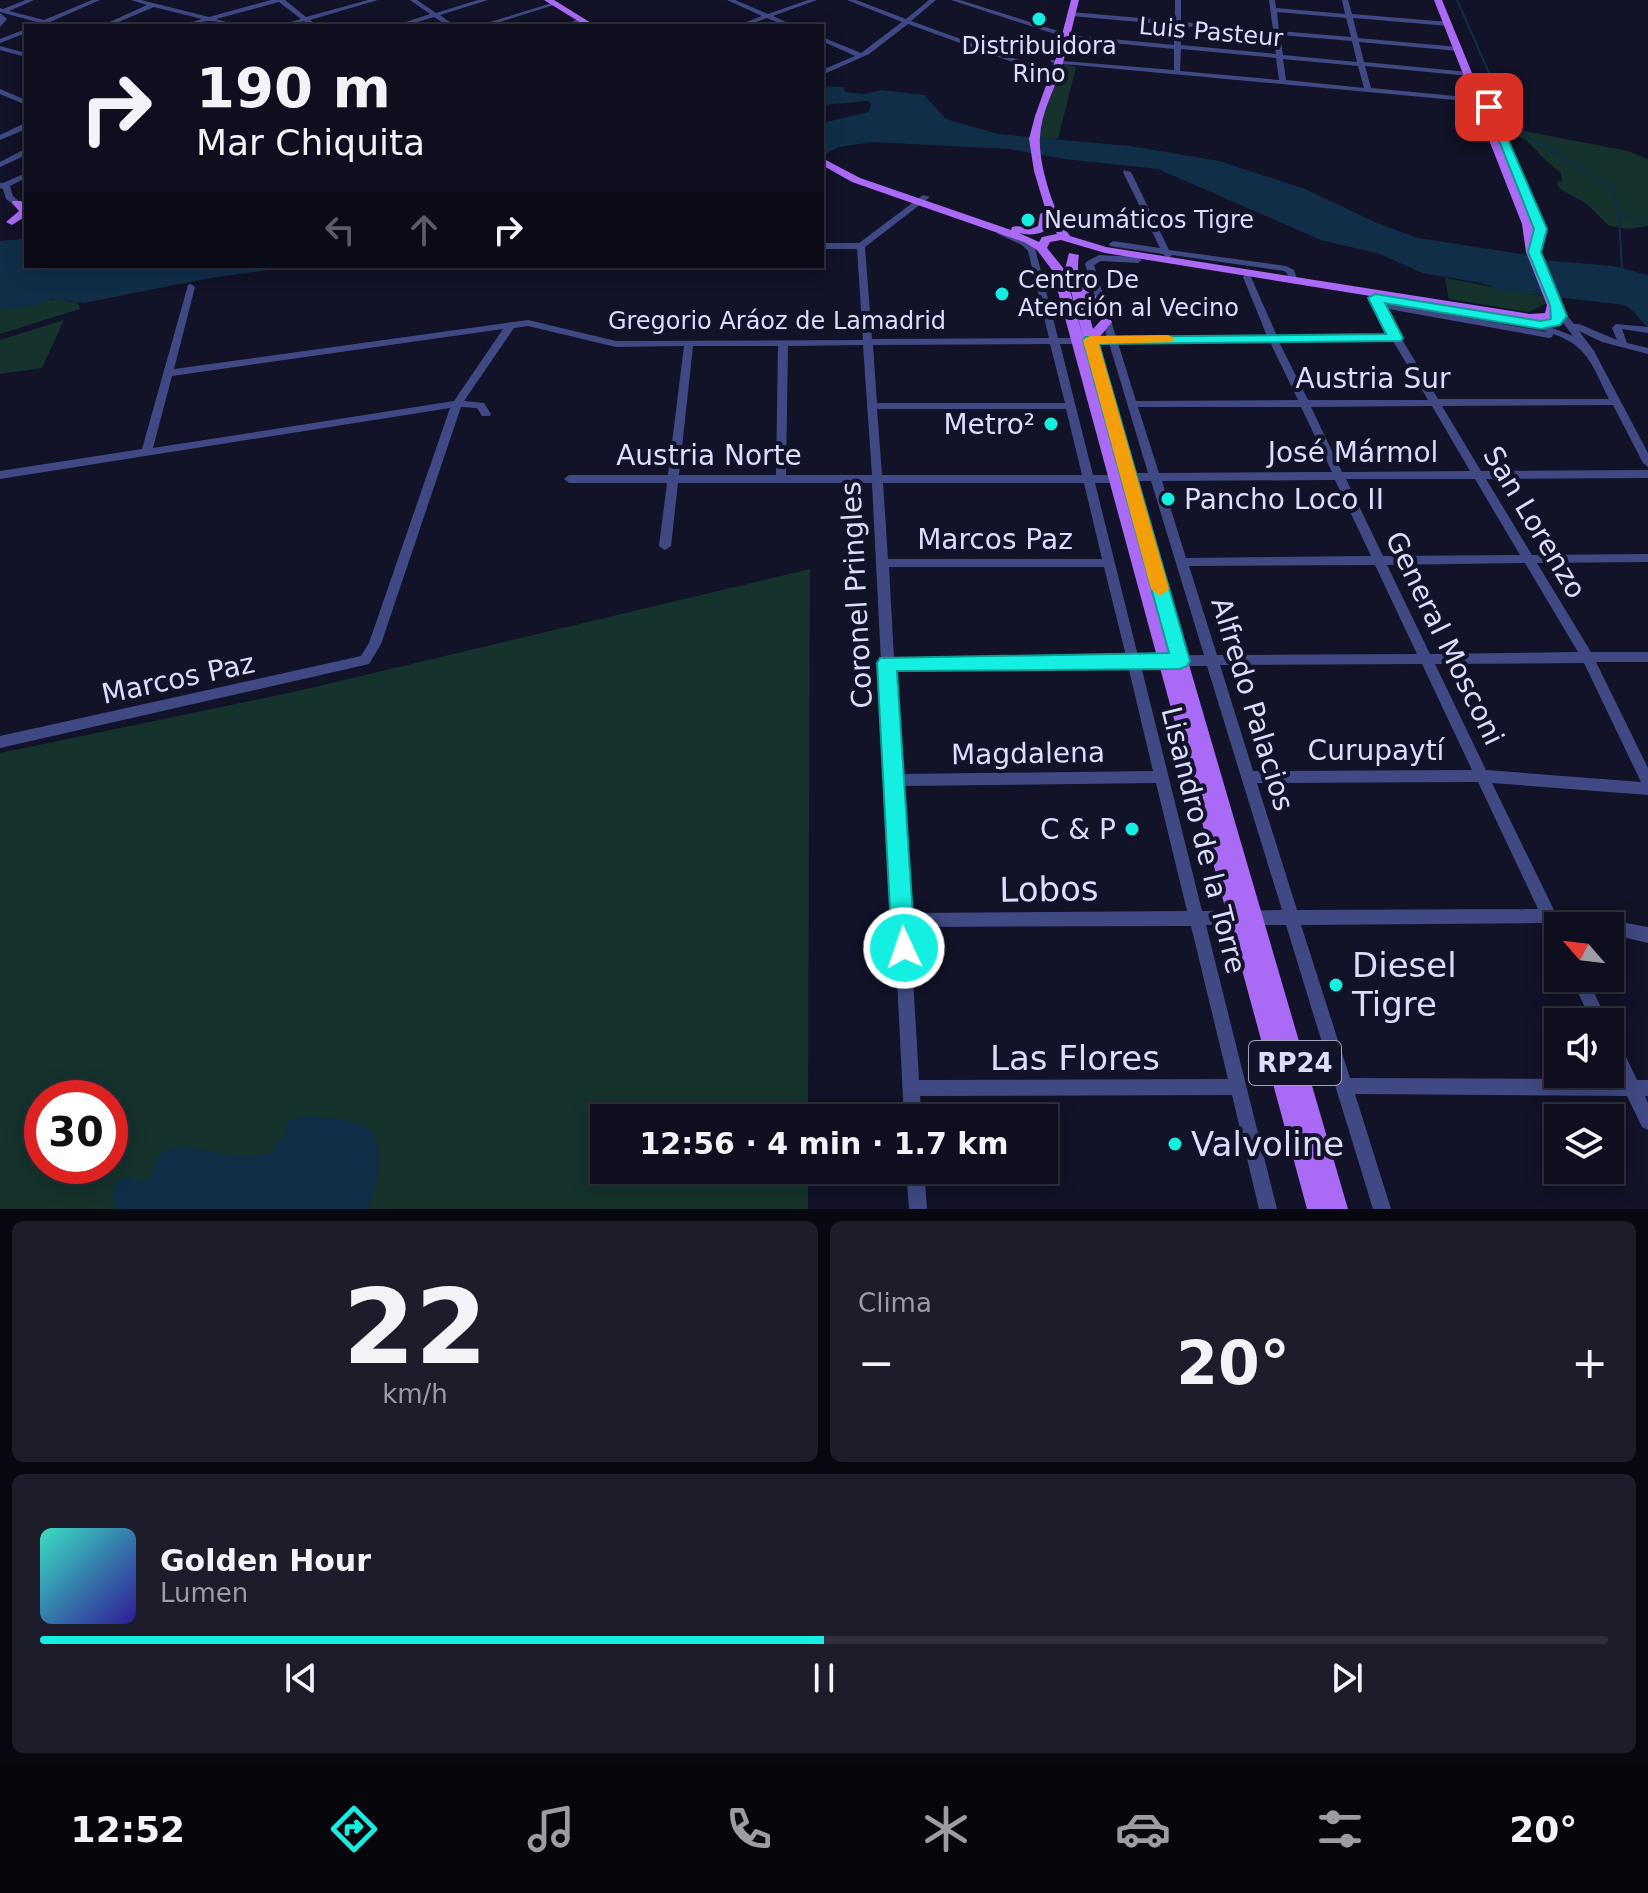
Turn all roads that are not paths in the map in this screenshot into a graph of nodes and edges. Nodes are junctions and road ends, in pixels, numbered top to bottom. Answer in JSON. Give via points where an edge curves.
{"nodes":[{"id":1,"x":31,"y":0,"type":"edge"},
{"id":2,"x":97,"y":0,"type":"edge"},
{"id":3,"x":134,"y":0,"type":"edge"},
{"id":4,"x":165,"y":0,"type":"edge"},
{"id":5,"x":280,"y":0,"type":"edge"},
{"id":6,"x":375,"y":0,"type":"edge"},
{"id":7,"x":413,"y":0,"type":"edge"},
{"id":8,"x":485,"y":0,"type":"edge"},
{"id":9,"x":730,"y":0,"type":"edge"},
{"id":10,"x":814,"y":0,"type":"edge"},
{"id":11,"x":850,"y":0,"type":"edge"},
{"id":12,"x":933,"y":0,"type":"edge"},
{"id":13,"x":954,"y":0,"type":"edge"},
{"id":14,"x":1072,"y":0,"type":"edge"},
{"id":15,"x":1178,"y":0,"type":"edge"},
{"id":16,"x":1272,"y":0,"type":"edge"},
{"id":17,"x":1345,"y":0,"type":"edge"},
{"id":18,"x":1438,"y":0,"type":"edge"},
{"id":19,"x":1445,"y":0,"type":"edge"},
{"id":20,"x":551,"y":2,"type":"edge"},
{"id":21,"x":154,"y":5,"type":"junction"},
{"id":22,"x":1273,"y":10,"type":"junction"},
{"id":23,"x":1,"y":12,"type":"edge"},
{"id":24,"x":1071,"y":14,"type":"junction"},
{"id":25,"x":435,"y":15,"type":"junction"},
{"id":26,"x":768,"y":16,"type":"junction"},
{"id":27,"x":1349,"y":16,"type":"junction"},
{"id":28,"x":208,"y":19,"type":"junction"},
{"id":29,"x":306,"y":19,"type":"junction"},
{"id":30,"x":582,"y":20,"type":"junction"},
{"id":31,"x":905,"y":22,"type":"junction"},
{"id":32,"x":43,"y":24,"type":"edge"},
{"id":33,"x":109,"y":24,"type":"edge"},
{"id":34,"x":191,"y":24,"type":"edge"},
{"id":35,"x":228,"y":24,"type":"edge"},
{"id":36,"x":288,"y":24,"type":"edge"},
{"id":37,"x":312,"y":24,"type":"edge"},
{"id":38,"x":404,"y":24,"type":"edge"},
{"id":39,"x":449,"y":24,"type":"edge"},
{"id":40,"x":486,"y":24,"type":"edge"},
{"id":41,"x":569,"y":24,"type":"edge"},
{"id":42,"x":589,"y":24,"type":"edge"},
{"id":43,"x":745,"y":24,"type":"edge"},
{"id":44,"x":786,"y":24,"type":"edge"},
{"id":45,"x":1178,"y":24,"type":"junction"},
{"id":46,"x":1449,"y":24,"type":"junction"},
{"id":47,"x":0,"y":25,"type":"edge"},
{"id":48,"x":24,"y":32,"type":"edge"},
{"id":49,"x":1276,"y":32,"type":"junction"},
{"id":50,"x":1063,"y":35,"type":"junction"},
{"id":51,"x":1355,"y":39,"type":"junction"},
{"id":52,"x":824,"y":40,"type":"edge"},
{"id":53,"x":0,"y":41,"type":"edge"},
{"id":54,"x":1178,"y":47,"type":"junction"},
{"id":55,"x":0,"y":48,"type":"edge"},
{"id":56,"x":1458,"y":49,"type":"junction"},
{"id":57,"x":24,"y":54,"type":"edge"},
{"id":58,"x":861,"y":56,"type":"junction"},
{"id":59,"x":1279,"y":56,"type":"junction"},
{"id":60,"x":1361,"y":64,"type":"junction"},
{"id":61,"x":1054,"y":68,"type":"junction"},
{"id":62,"x":824,"y":72,"type":"edge"},
{"id":63,"x":1177,"y":73,"type":"junction"},
{"id":64,"x":1469,"y":74,"type":"junction"},
{"id":65,"x":1283,"y":83,"type":"junction"},
{"id":66,"x":0,"y":91,"type":"edge"},
{"id":67,"x":1368,"y":91,"type":"junction"},
{"id":68,"x":0,"y":101,"type":"edge"},
{"id":69,"x":1482,"y":101,"type":"junction"},
{"id":70,"x":24,"y":102,"type":"edge"},
{"id":71,"x":24,"y":109,"type":"edge"},
{"id":72,"x":24,"y":127,"type":"edge"},
{"id":73,"x":24,"y":134,"type":"edge"},
{"id":74,"x":0,"y":138,"type":"edge"},
{"id":75,"x":0,"y":145,"type":"edge"},
{"id":76,"x":24,"y":153,"type":"edge"},
{"id":77,"x":824,"y":163,"type":"edge"},
{"id":78,"x":0,"y":165,"type":"edge"},
{"id":79,"x":1036,"y":172,"type":"junction"},
{"id":80,"x":1127,"y":172,"type":"dead end"},
{"id":81,"x":24,"y":177,"type":"edge"},
{"id":82,"x":2,"y":194,"type":"edge"},
{"id":83,"x":923,"y":199,"type":"junction"},
{"id":84,"x":22,"y":202,"type":"edge"},
{"id":85,"x":24,"y":212,"type":"edge"},
{"id":86,"x":1045,"y":214,"type":"junction"},
{"id":87,"x":6,"y":223,"type":"edge"},
{"id":88,"x":1007,"y":227,"type":"junction"},
{"id":89,"x":1113,"y":244,"type":"dead end"},
{"id":90,"x":824,"y":246,"type":"edge"},
{"id":91,"x":861,"y":246,"type":"junction"},
{"id":92,"x":1042,"y":246,"type":"junction"},
{"id":93,"x":1073,"y":247,"type":"junction"},
{"id":94,"x":1167,"y":255,"type":"junction"},
{"id":95,"x":1138,"y":260,"type":"junction"},
{"id":96,"x":1247,"y":277,"type":"junction"},
{"id":97,"x":1293,"y":279,"type":"junction"},
{"id":98,"x":1074,"y":284,"type":"junction"},
{"id":99,"x":191,"y":287,"type":"dead end"},
{"id":100,"x":1375,"y":298,"type":"junction"},
{"id":101,"x":1100,"y":301,"type":"junction"},
{"id":102,"x":1556,"y":306,"type":"junction"},
{"id":103,"x":1106,"y":322,"type":"junction"},
{"id":104,"x":1571,"y":323,"type":"junction"},
{"id":105,"x":1532,"y":324,"type":"junction"},
{"id":106,"x":511,"y":325,"type":"junction"},
{"id":107,"x":1648,"y":330,"type":"edge"},
{"id":108,"x":1549,"y":335,"type":"dead end"},
{"id":109,"x":1273,"y":338,"type":"junction"},
{"id":110,"x":1396,"y":338,"type":"junction"},
{"id":111,"x":1111,"y":339,"type":"junction"},
{"id":112,"x":1084,"y":341,"type":"junction"},
{"id":113,"x":783,"y":342,"type":"junction"},
{"id":114,"x":869,"y":342,"type":"junction"},
{"id":115,"x":1054,"y":342,"type":"junction"},
{"id":116,"x":689,"y":344,"type":"junction"},
{"id":117,"x":1623,"y":344,"type":"junction"},
{"id":118,"x":1589,"y":351,"type":"junction"},
{"id":119,"x":1648,"y":351,"type":"edge"},
{"id":120,"x":170,"y":373,"type":"junction"},
{"id":121,"x":1435,"y":402,"type":"junction"},
{"id":122,"x":1614,"y":402,"type":"junction"},
{"id":123,"x":1305,"y":403,"type":"junction"},
{"id":124,"x":457,"y":404,"type":"junction"},
{"id":125,"x":1132,"y":404,"type":"junction"},
{"id":126,"x":872,"y":406,"type":"junction"},
{"id":127,"x":1071,"y":406,"type":"junction"},
{"id":128,"x":486,"y":414,"type":"dead end"},
{"id":129,"x":147,"y":451,"type":"junction"},
{"id":130,"x":1648,"y":463,"type":"edge"},
{"id":131,"x":1648,"y":474,"type":"edge"},
{"id":132,"x":0,"y":475,"type":"edge"},
{"id":133,"x":1478,"y":475,"type":"junction"},
{"id":134,"x":1339,"y":476,"type":"junction"},
{"id":135,"x":1155,"y":477,"type":"junction"},
{"id":136,"x":1122,"y":478,"type":"junction"},
{"id":137,"x":569,"y":479,"type":"dead end"},
{"id":138,"x":781,"y":479,"type":"junction"},
{"id":139,"x":877,"y":479,"type":"junction"},
{"id":140,"x":1088,"y":479,"type":"junction"},
{"id":141,"x":673,"y":480,"type":"junction"},
{"id":142,"x":665,"y":546,"type":"dead end"},
{"id":143,"x":1648,"y":558,"type":"edge"},
{"id":144,"x":1529,"y":560,"type":"junction"},
{"id":145,"x":1379,"y":561,"type":"junction"},
{"id":146,"x":1182,"y":562,"type":"junction"},
{"id":147,"x":883,"y":563,"type":"junction"},
{"id":148,"x":1108,"y":563,"type":"junction"},
{"id":149,"x":1648,"y":657,"type":"edge"},
{"id":150,"x":1588,"y":658,"type":"junction"},
{"id":151,"x":1426,"y":659,"type":"junction"},
{"id":152,"x":1133,"y":661,"type":"junction"},
{"id":153,"x":1174,"y":661,"type":"junction"},
{"id":154,"x":1211,"y":661,"type":"junction"},
{"id":155,"x":887,"y":663,"type":"junction"},
{"id":156,"x":0,"y":742,"type":"edge"},
{"id":157,"x":1483,"y":776,"type":"junction"},
{"id":158,"x":1162,"y":777,"type":"junction"},
{"id":159,"x":1248,"y":777,"type":"junction"},
{"id":160,"x":895,"y":780,"type":"junction"},
{"id":161,"x":1648,"y":782,"type":"edge"},
{"id":162,"x":1648,"y":789,"type":"edge"},
{"id":163,"x":1547,"y":912,"type":"edge"},
{"id":164,"x":1544,"y":916,"type":"edge"},
{"id":165,"x":1196,"y":917,"type":"junction"},
{"id":166,"x":1291,"y":917,"type":"junction"},
{"id":167,"x":1246,"y":918,"type":"junction"},
{"id":168,"x":902,"y":920,"type":"junction"},
{"id":169,"x":1624,"y":930,"type":"edge"},
{"id":170,"x":1648,"y":935,"type":"edge"},
{"id":171,"x":1624,"y":1063,"type":"edge"},
{"id":172,"x":1344,"y":1086,"type":"junction"},
{"id":173,"x":1238,"y":1087,"type":"junction"},
{"id":174,"x":1640,"y":1087,"type":"edge"},
{"id":175,"x":911,"y":1088,"type":"junction"},
{"id":176,"x":912,"y":1104,"type":"edge"},
{"id":177,"x":1648,"y":1121,"type":"edge"},
{"id":178,"x":916,"y":1184,"type":"edge"},
{"id":179,"x":918,"y":1209,"type":"edge"},
{"id":180,"x":1268,"y":1209,"type":"edge"},
{"id":181,"x":1319,"y":1209,"type":"edge"},
{"id":182,"x":1336,"y":1209,"type":"edge"},
{"id":183,"x":1382,"y":1209,"type":"edge"}],
"edges":[{"from":1,"to":23,"type":"street"},
{"from":2,"to":32,"type":"street"},
{"from":3,"to":21,"type":"street"},
{"from":4,"to":21,"type":"street"},
{"from":5,"to":28,"type":"street"},
{"from":5,"to":29,"type":"street"},
{"from":6,"to":29,"type":"street"},
{"from":7,"to":25,"type":"street"},
{"from":8,"to":25,"type":"street"},
{"from":9,"to":26,"type":"street"},
{"from":10,"to":26,"type":"street"},
{"from":11,"to":31,"type":"street"},
{"from":12,"to":31,"type":"street"},
{"from":13,"to":50,"type":"street","name":"Luis Pasteur"},
{"from":14,"to":24,"type":"main road","number":"RP24"},
{"from":14,"to":50,"type":"main road","number":"RP24"},
{"from":15,"to":45,"type":"street"},
{"from":16,"to":22,"type":"street"},
{"from":17,"to":27,"type":"street"},
{"from":18,"to":46,"type":"main road"},
{"from":19,"to":69,"type":"main road"},
{"from":20,"to":30,"type":"main road"},
{"from":20,"to":40,"type":"street"},
{"from":21,"to":28,"type":"street"},
{"from":21,"to":33,"type":"street"},
{"from":22,"to":27,"type":"street"},
{"from":22,"to":49,"type":"street"},
{"from":23,"to":32,"type":"street"},
{"from":23,"to":47,"type":"street"},
{"from":24,"to":45,"type":"street"},
{"from":24,"to":50,"type":"main road","number":"RP24"},
{"from":25,"to":38,"type":"street"},
{"from":25,"to":39,"type":"street"},
{"from":26,"to":43,"type":"street"},
{"from":26,"to":44,"type":"street"},
{"from":27,"to":46,"type":"street"},
{"from":27,"to":51,"type":"street"},
{"from":28,"to":34,"type":"street"},
{"from":28,"to":35,"type":"street"},
{"from":29,"to":36,"type":"street"},
{"from":29,"to":37,"type":"street"},
{"from":30,"to":41,"type":"street"},
{"from":30,"to":42,"type":"main road"},
{"from":31,"to":58,"type":"street"},
{"from":31,"to":61,"type":"street","via":[[1012,65]]},
{"from":45,"to":49,"type":"street"},
{"from":45,"to":54,"type":"street"},
{"from":46,"to":56,"type":"main road"},
{"from":48,"to":53,"type":"street"},
{"from":49,"to":51,"type":"street"},
{"from":49,"to":59,"type":"street"},
{"from":50,"to":54,"type":"street","name":"Luis Pasteur"},
{"from":50,"to":61,"type":"main road","number":"RP24"},
{"from":51,"to":56,"type":"street"},
{"from":51,"to":60,"type":"street"},
{"from":52,"to":58,"type":"street"},
{"from":54,"to":59,"type":"street","name":"Luis Pasteur"},
{"from":54,"to":63,"type":"street"},
{"from":55,"to":57,"type":"street"},
{"from":56,"to":64,"type":"main road"},
{"from":58,"to":62,"type":"street"},
{"from":59,"to":60,"type":"street","name":"Luis Pasteur"},
{"from":59,"to":65,"type":"street"},
{"from":60,"to":64,"type":"street","name":"Luis Pasteur"},
{"from":60,"to":67,"type":"street"},
{"from":61,"to":63,"type":"street"},
{"from":61,"to":79,"type":"main road","number":"RP24","via":[[1034,118]]},
{"from":63,"to":65,"type":"street"},
{"from":64,"to":69,"type":"main road"},
{"from":65,"to":67,"type":"street"},
{"from":66,"to":70,"type":"street"},
{"from":67,"to":69,"type":"street"},
{"from":68,"to":71,"type":"street"},
{"from":69,"to":102,"type":"main road","via":[[1541,229],[1533,252]]},
{"from":72,"to":74,"type":"street"},
{"from":73,"to":75,"type":"street"},
{"from":76,"to":78,"type":"street"},
{"from":77,"to":83,"type":"main road","via":[[856,180]]},
{"from":79,"to":86,"type":"main road","number":"RP24"},
{"from":79,"to":93,"type":"main road","number":"RP24","via":[[1056,225]]},
{"from":80,"to":94,"type":"street"},
{"from":81,"to":82,"type":"street"},
{"from":82,"to":84,"type":"main road"},
{"from":83,"to":88,"type":"main road"},
{"from":83,"to":91,"type":"street"},
{"from":83,"to":92,"type":"main road"},
{"from":85,"to":87,"type":"main road"},
{"from":86,"to":88,"type":"main road","via":[[1045,225],[1036,231]]},
{"from":86,"to":92,"type":"main road","number":"RP24","via":[[1050,229]]},
{"from":88,"to":92,"type":"main road"},
{"from":89,"to":94,"type":"street"},
{"from":90,"to":91,"type":"street"},
{"from":91,"to":114,"type":"street","name":"Coronel Pringles"},
{"from":92,"to":93,"type":"main road"},
{"from":92,"to":93,"type":"main road","via":[[1063,258]]},
{"from":92,"to":112,"type":"main road","number":"RP24","via":[[1060,273]]},
{"from":92,"to":115,"type":"street","name":"Lisandro de la Torre"},
{"from":93,"to":94,"type":"main road"},
{"from":93,"to":95,"type":"main road"},
{"from":93,"to":98,"type":"main road","number":"RP24"},
{"from":94,"to":97,"type":"main road"},
{"from":94,"to":97,"type":"street","via":[[1286,269]]},
{"from":95,"to":96,"type":"main road"},
{"from":95,"to":101,"type":"street","name":"Alfredo Palacios","via":[[1089,262]]},
{"from":96,"to":100,"type":"main road"},
{"from":96,"to":109,"type":"street","name":"General Mosconi"},
{"from":97,"to":100,"type":"main road"},
{"from":98,"to":101,"type":"main road","via":[[1085,296]]},
{"from":98,"to":112,"type":"main road","number":"RP24"},
{"from":99,"to":120,"type":"street"},
{"from":100,"to":102,"type":"main road","via":[[1535,319],[1553,314]]},
{"from":100,"to":105,"type":"main road"},
{"from":100,"to":108,"type":"street"},
{"from":100,"to":110,"type":"street","name":"San Lorenzo"},
{"from":101,"to":103,"type":"street","name":"Alfredo Palacios"},
{"from":102,"to":104,"type":"street"},
{"from":102,"to":105,"type":"main road","via":[[1560,316],[1555,322]]},
{"from":103,"to":111,"type":"street","name":"Alfredo Palacios"},
{"from":103,"to":112,"type":"main road"},
{"from":104,"to":117,"type":"street"},
{"from":104,"to":118,"type":"street"},
{"from":105,"to":118,"type":"street","via":[[1563,334]]},
{"from":106,"to":116,"type":"street","name":"Gregorio Aráoz de Lamadrid","via":[[541,325],[605,343]]},
{"from":106,"to":120,"type":"street","name":"Gregorio Aráoz de Lamadrid"},
{"from":106,"to":124,"type":"street"},
{"from":107,"to":117,"type":"street","via":[[1619,326]]},
{"from":109,"to":110,"type":"street","name":"Gregorio Aráoz de Lamadrid"},
{"from":109,"to":111,"type":"street","name":"Gregorio Aráoz de Lamadrid"},
{"from":109,"to":123,"type":"street","name":"General Mosconi"},
{"from":110,"to":121,"type":"street","name":"San Lorenzo"},
{"from":111,"to":112,"type":"street","name":"Gregorio Aráoz de Lamadrid"},
{"from":111,"to":125,"type":"street","name":"Alfredo Palacios"},
{"from":112,"to":115,"type":"street","name":"Gregorio Aráoz de Lamadrid"},
{"from":112,"to":136,"type":"main road","number":"RP24"},
{"from":113,"to":114,"type":"street","name":"Gregorio Aráoz de Lamadrid"},
{"from":113,"to":116,"type":"street","name":"Gregorio Aráoz de Lamadrid"},
{"from":113,"to":138,"type":"street"},
{"from":114,"to":115,"type":"street","name":"Gregorio Aráoz de Lamadrid"},
{"from":114,"to":126,"type":"street","name":"Coronel Pringles"},
{"from":115,"to":127,"type":"street","name":"Lisandro de la Torre"},
{"from":116,"to":141,"type":"street"},
{"from":117,"to":119,"type":"street"},
{"from":118,"to":122,"type":"street"},
{"from":120,"to":129,"type":"street"},
{"from":121,"to":122,"type":"street","name":"Austria Sur"},
{"from":121,"to":123,"type":"street","name":"Austria Sur"},
{"from":121,"to":133,"type":"street","name":"San Lorenzo"},
{"from":122,"to":130,"type":"street"},
{"from":123,"to":125,"type":"street","name":"Austria Sur"},
{"from":123,"to":134,"type":"street","name":"General Mosconi"},
{"from":124,"to":128,"type":"street","via":[[480,405]]},
{"from":124,"to":129,"type":"street"},
{"from":124,"to":156,"type":"street","name":"Marcos Paz","via":[[365,660]]},
{"from":125,"to":135,"type":"street","name":"Alfredo Palacios"},
{"from":126,"to":127,"type":"street"},
{"from":126,"to":139,"type":"street","name":"Coronel Pringles"},
{"from":127,"to":140,"type":"street","name":"Lisandro de la Torre"},
{"from":129,"to":132,"type":"street"},
{"from":131,"to":133,"type":"street","name":"José Mármol"},
{"from":133,"to":134,"type":"street","name":"José Mármol"},
{"from":133,"to":144,"type":"street","name":"San Lorenzo"},
{"from":134,"to":135,"type":"street","name":"José Mármol"},
{"from":134,"to":145,"type":"street","name":"General Mosconi"},
{"from":135,"to":136,"type":"street","name":"José Mármol"},
{"from":135,"to":146,"type":"street","name":"Alfredo Palacios"},
{"from":136,"to":140,"type":"street","name":"Austria Norte"},
{"from":136,"to":153,"type":"main road","number":"RP24"},
{"from":137,"to":141,"type":"street","name":"Austria Norte"},
{"from":138,"to":139,"type":"street","name":"Austria Norte"},
{"from":138,"to":141,"type":"street","name":"Austria Norte"},
{"from":139,"to":140,"type":"street","name":"Austria Norte"},
{"from":139,"to":147,"type":"street","name":"Coronel Pringles"},
{"from":140,"to":148,"type":"street","name":"Lisandro de la Torre"},
{"from":141,"to":142,"type":"street"},
{"from":143,"to":144,"type":"street"},
{"from":144,"to":145,"type":"street"},
{"from":144,"to":150,"type":"street","name":"San Lorenzo"},
{"from":145,"to":146,"type":"street"},
{"from":145,"to":151,"type":"street","name":"General Mosconi"},
{"from":146,"to":154,"type":"street","name":"Alfredo Palacios"},
{"from":147,"to":148,"type":"street","name":"Marcos Paz"},
{"from":147,"to":155,"type":"street","name":"Coronel Pringles"},
{"from":148,"to":152,"type":"street","name":"Lisandro de la Torre"},
{"from":149,"to":150,"type":"street"},
{"from":150,"to":151,"type":"street"},
{"from":150,"to":161,"type":"street","name":"San Lorenzo"},
{"from":151,"to":154,"type":"street"},
{"from":151,"to":157,"type":"street","name":"General Mosconi"},
{"from":152,"to":153,"type":"street"},
{"from":152,"to":155,"type":"street"},
{"from":152,"to":158,"type":"street","name":"Lisandro de la Torre"},
{"from":153,"to":154,"type":"street"},
{"from":153,"to":167,"type":"main road","number":"RP24"},
{"from":154,"to":159,"type":"street","name":"Alfredo Palacios"},
{"from":155,"to":160,"type":"street","name":"Coronel Pringles"},
{"from":157,"to":159,"type":"street","name":"Curupaytí"},
{"from":157,"to":162,"type":"street","name":"Curupaytí"},
{"from":157,"to":163,"type":"street","name":"General Mosconi"},
{"from":158,"to":160,"type":"street","name":"Magdalena"},
{"from":158,"to":165,"type":"street","name":"Lisandro de la Torre"},
{"from":159,"to":166,"type":"street","name":"Alfredo Palacios"},
{"from":160,"to":168,"type":"street","name":"Coronel Pringles"},
{"from":164,"to":166,"type":"street","name":"Lobos"},
{"from":165,"to":167,"type":"street","name":"Lobos"},
{"from":165,"to":168,"type":"street","name":"Lobos"},
{"from":165,"to":173,"type":"street","name":"Lisandro de la Torre"},
{"from":166,"to":167,"type":"street","name":"Lobos"},
{"from":166,"to":172,"type":"street","name":"Alfredo Palacios"},
{"from":167,"to":181,"type":"main road","number":"RP24"},
{"from":167,"to":182,"type":"main road","number":"RP24"},
{"from":168,"to":175,"type":"street","name":"Coronel Pringles"},
{"from":169,"to":170,"type":"street","name":"Lobos"},
{"from":171,"to":174,"type":"street"},
{"from":172,"to":174,"type":"street"},
{"from":172,"to":183,"type":"street","name":"Alfredo Palacios"},
{"from":173,"to":175,"type":"street","name":"Las Flores"},
{"from":173,"to":180,"type":"street","name":"Lisandro de la Torre"},
{"from":174,"to":177,"type":"street"},
{"from":175,"to":176,"type":"street","name":"Coronel Pringles"},
{"from":178,"to":179,"type":"street"}]}
